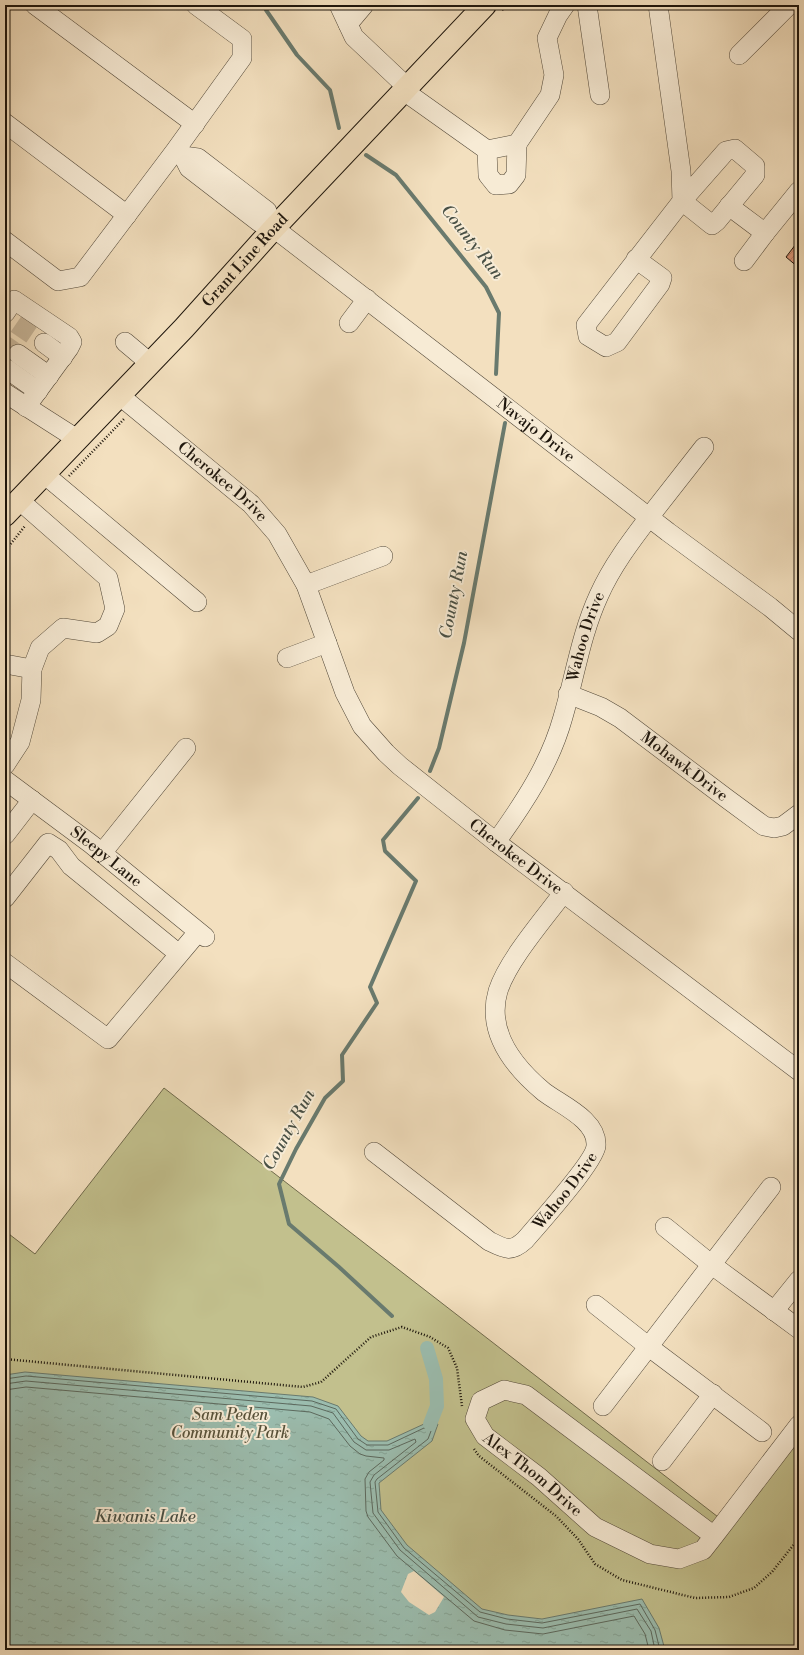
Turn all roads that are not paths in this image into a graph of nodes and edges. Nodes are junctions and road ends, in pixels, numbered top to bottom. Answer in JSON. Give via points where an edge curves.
{"nodes":[{"id":1,"x":36,"y":5,"type":"edge"},
{"id":2,"x":196,"y":5,"type":"edge"},
{"id":3,"x":339,"y":5,"type":"edge"},
{"id":4,"x":364,"y":5,"type":"edge"},
{"id":5,"x":485,"y":5,"type":"edge"},
{"id":6,"x":565,"y":5,"type":"edge"},
{"id":7,"x":587,"y":5,"type":"edge"},
{"id":8,"x":658,"y":5,"type":"edge"},
{"id":9,"x":789,"y":5,"type":"edge"},
{"id":10,"x":348,"y":24,"type":"junction"},
{"id":11,"x":739,"y":54,"type":"dead end"},
{"id":12,"x":406,"y":89,"type":"junction"},
{"id":13,"x":600,"y":95,"type":"dead end"},
{"id":14,"x":5,"y":123,"type":"edge"},
{"id":15,"x":195,"y":124,"type":"junction"},
{"id":16,"x":517,"y":144,"type":"junction"},
{"id":17,"x":487,"y":150,"type":"junction"},
{"id":18,"x":179,"y":154,"type":"junction"},
{"id":19,"x":799,"y":192,"type":"edge"},
{"id":20,"x":682,"y":201,"type":"junction"},
{"id":21,"x":729,"y":206,"type":"junction"},
{"id":22,"x":127,"y":216,"type":"junction"},
{"id":23,"x":272,"y":226,"type":"junction"},
{"id":24,"x":765,"y":233,"type":"junction"},
{"id":25,"x":5,"y":241,"type":"edge"},
{"id":26,"x":636,"y":259,"type":"dead end"},
{"id":27,"x":744,"y":260,"type":"dead end"},
{"id":28,"x":367,"y":299,"type":"junction"},
{"id":29,"x":12,"y":315,"type":"edge"},
{"id":30,"x":349,"y":322,"type":"dead end"},
{"id":31,"x":47,"y":339,"type":"tunnel mouth"},
{"id":32,"x":125,"y":342,"type":"dead end"},
{"id":33,"x":66,"y":352,"type":"junction"},
{"id":34,"x":13,"y":362,"type":"tunnel mouth"},
{"id":35,"x":150,"y":363,"type":"junction"},
{"id":36,"x":43,"y":383,"type":"junction"},
{"id":37,"x":5,"y":393,"type":"edge"},
{"id":38,"x":119,"y":395,"type":"junction"},
{"id":39,"x":26,"y":407,"type":"junction"},
{"id":40,"x":77,"y":439,"type":"junction"},
{"id":41,"x":704,"y":446,"type":"dead end"},
{"id":42,"x":44,"y":474,"type":"junction"},
{"id":43,"x":12,"y":508,"type":"edge"},
{"id":44,"x":650,"y":518,"type":"junction"},
{"id":45,"x":383,"y":556,"type":"dead end"},
{"id":46,"x":306,"y":585,"type":"junction"},
{"id":47,"x":197,"y":602,"type":"dead end"},
{"id":48,"x":799,"y":631,"type":"edge"},
{"id":49,"x":327,"y":644,"type":"junction"},
{"id":50,"x":287,"y":658,"type":"dead end"},
{"id":51,"x":5,"y":664,"type":"edge"},
{"id":52,"x":32,"y":669,"type":"junction"},
{"id":53,"x":568,"y":694,"type":"junction"},
{"id":54,"x":186,"y":748,"type":"dead end"},
{"id":55,"x":5,"y":765,"type":"edge"},
{"id":56,"x":5,"y":780,"type":"edge"},
{"id":57,"x":32,"y":800,"type":"junction"},
{"id":58,"x":799,"y":814,"type":"edge"},
{"id":59,"x":5,"y":835,"type":"edge"},
{"id":60,"x":496,"y":842,"type":"junction"},
{"id":61,"x":102,"y":853,"type":"junction"},
{"id":62,"x":564,"y":892,"type":"junction"},
{"id":63,"x":5,"y":898,"type":"edge"},
{"id":64,"x":179,"y":954,"type":"junction"},
{"id":65,"x":5,"y":963,"type":"edge"},
{"id":66,"x":799,"y":1071,"type":"edge"},
{"id":67,"x":374,"y":1152,"type":"dead end"},
{"id":68,"x":771,"y":1187,"type":"dead end"},
{"id":69,"x":665,"y":1227,"type":"dead end"},
{"id":70,"x":712,"y":1265,"type":"junction"},
{"id":71,"x":799,"y":1280,"type":"edge"},
{"id":72,"x":596,"y":1305,"type":"dead end"},
{"id":73,"x":774,"y":1311,"type":"junction"},
{"id":74,"x":799,"y":1329,"type":"edge"},
{"id":75,"x":649,"y":1347,"type":"junction"},
{"id":76,"x":713,"y":1394,"type":"junction"},
{"id":77,"x":603,"y":1406,"type":"dead end"},
{"id":78,"x":799,"y":1424,"type":"edge"},
{"id":79,"x":762,"y":1432,"type":"dead end"},
{"id":80,"x":662,"y":1461,"type":"dead end"},
{"id":81,"x":714,"y":1536,"type":"junction"}],
"edges":[{"from":1,"to":15,"type":"street"},
{"from":2,"to":15,"type":"street","via":[[242,39],[242,58]]},
{"from":3,"to":10,"type":"street"},
{"from":4,"to":10,"type":"street"},
{"from":5,"to":12,"type":"main road","name":"Grant Line Road"},
{"from":6,"to":16,"type":"street","via":[[547,38],[554,76],[550,95]]},
{"from":7,"to":13,"type":"street"},
{"from":8,"to":20,"type":"street","via":[[681,171]]},
{"from":9,"to":11,"type":"street"},
{"from":10,"to":12,"type":"street","via":[[354,37]]},
{"from":12,"to":17,"type":"street"},
{"from":12,"to":23,"type":"main road","name":"Grant Line Road"},
{"from":14,"to":22,"type":"street"},
{"from":15,"to":18,"type":"street"},
{"from":16,"to":17,"type":"street"},
{"from":16,"to":17,"type":"street","via":[[516,175],[509,184],[496,185],[488,175]]},
{"from":18,"to":22,"type":"street"},
{"from":18,"to":23,"type":"street","name":"Navajo Drive","via":[[189,168],[259,222]]},
{"from":19,"to":24,"type":"street"},
{"from":20,"to":21,"type":"street","via":[[712,225]]},
{"from":20,"to":21,"type":"street","via":[[726,151],[735,150],[755,166],[756,171]]},
{"from":20,"to":26,"type":"street"},
{"from":21,"to":24,"type":"street"},
{"from":22,"to":25,"type":"street","via":[[80,277],[58,281]]},
{"from":23,"to":28,"type":"street","name":"Navajo Drive"},
{"from":23,"to":35,"type":"main road","name":"Grant Line Road"},
{"from":24,"to":27,"type":"street"},
{"from":28,"to":30,"type":"street"},
{"from":28,"to":44,"type":"street","name":"Navajo Drive"},
{"from":29,"to":33,"type":"street","via":[[14,300],[69,337],[72,342]]},
{"from":31,"to":33,"type":"street"},
{"from":32,"to":35,"type":"street"},
{"from":33,"to":36,"type":"street"},
{"from":34,"to":36,"type":"street"},
{"from":35,"to":38,"type":"main road","name":"Grant Line Road"},
{"from":36,"to":39,"type":"street"},
{"from":37,"to":39,"type":"street"},
{"from":38,"to":40,"type":"main road","name":"Grant Line Road"},
{"from":38,"to":46,"type":"street","name":"Cherokee Drive","via":[[251,504],[277,534]]},
{"from":39,"to":40,"type":"street"},
{"from":40,"to":42,"type":"main road","name":"Grant Line Road"},
{"from":41,"to":44,"type":"street","name":"Wahoo Drive"},
{"from":42,"to":43,"type":"main road","name":"Grant Line Road"},
{"from":42,"to":47,"type":"street"},
{"from":43,"to":52,"type":"street","via":[[108,578],[115,609],[108,626],[97,633],[63,628],[40,648]]},
{"from":44,"to":48,"type":"street","name":"Navajo Drive"},
{"from":44,"to":53,"type":"street","name":"Wahoo Drive","via":[[616,564],[599,595],[580,648]]},
{"from":45,"to":46,"type":"street"},
{"from":46,"to":49,"type":"street","name":"Cherokee Drive"},
{"from":49,"to":50,"type":"street"},
{"from":49,"to":60,"type":"street","name":"Cherokee Drive","via":[[345,693],[372,740],[400,766]]},
{"from":51,"to":52,"type":"street"},
{"from":52,"to":55,"type":"street","via":[[31,700],[20,742]]},
{"from":53,"to":58,"type":"street","name":"Mohawk Drive","via":[[601,707],[620,718],[764,826],[783,826]]},
{"from":53,"to":60,"type":"street","name":"Wahoo Drive","via":[[563,717],[538,779]]},
{"from":54,"to":61,"type":"street"},
{"from":56,"to":57,"type":"street","name":"Sleepy Lane"},
{"from":57,"to":59,"type":"street"},
{"from":57,"to":61,"type":"street","name":"Sleepy Lane"},
{"from":60,"to":62,"type":"street","name":"Cherokee Drive"},
{"from":61,"to":64,"type":"street","name":"Sleepy Lane","via":[[201,934]]},
{"from":62,"to":66,"type":"street","name":"Cherokee Drive"},
{"from":62,"to":67,"type":"street","name":"Wahoo Drive","via":[[518,954],[504,978],[498,991],[495,1020],[505,1048],[523,1072],[544,1092],[578,1114],[593,1131],[596,1147],[588,1163],[525,1240],[517,1247],[508,1249],[489,1241]]},
{"from":63,"to":64,"type":"street","via":[[48,843],[58,850],[71,866]]},
{"from":64,"to":65,"type":"street","via":[[108,1039]]},
{"from":68,"to":70,"type":"street"},
{"from":69,"to":70,"type":"street"},
{"from":70,"to":73,"type":"street"},
{"from":70,"to":75,"type":"street"},
{"from":71,"to":73,"type":"street"},
{"from":72,"to":75,"type":"street"},
{"from":73,"to":74,"type":"street"},
{"from":75,"to":76,"type":"street"},
{"from":75,"to":77,"type":"street"},
{"from":76,"to":79,"type":"street"},
{"from":76,"to":80,"type":"street"},
{"from":78,"to":81,"type":"street","name":"Alex Thom Drive"},
{"from":81,"to":81,"type":"street","name":"Alex Thom Drive","via":[[703,1550],[679,1559],[650,1554],[595,1527],[539,1477],[485,1436],[475,1419],[481,1401],[504,1390],[526,1395]]}]}
